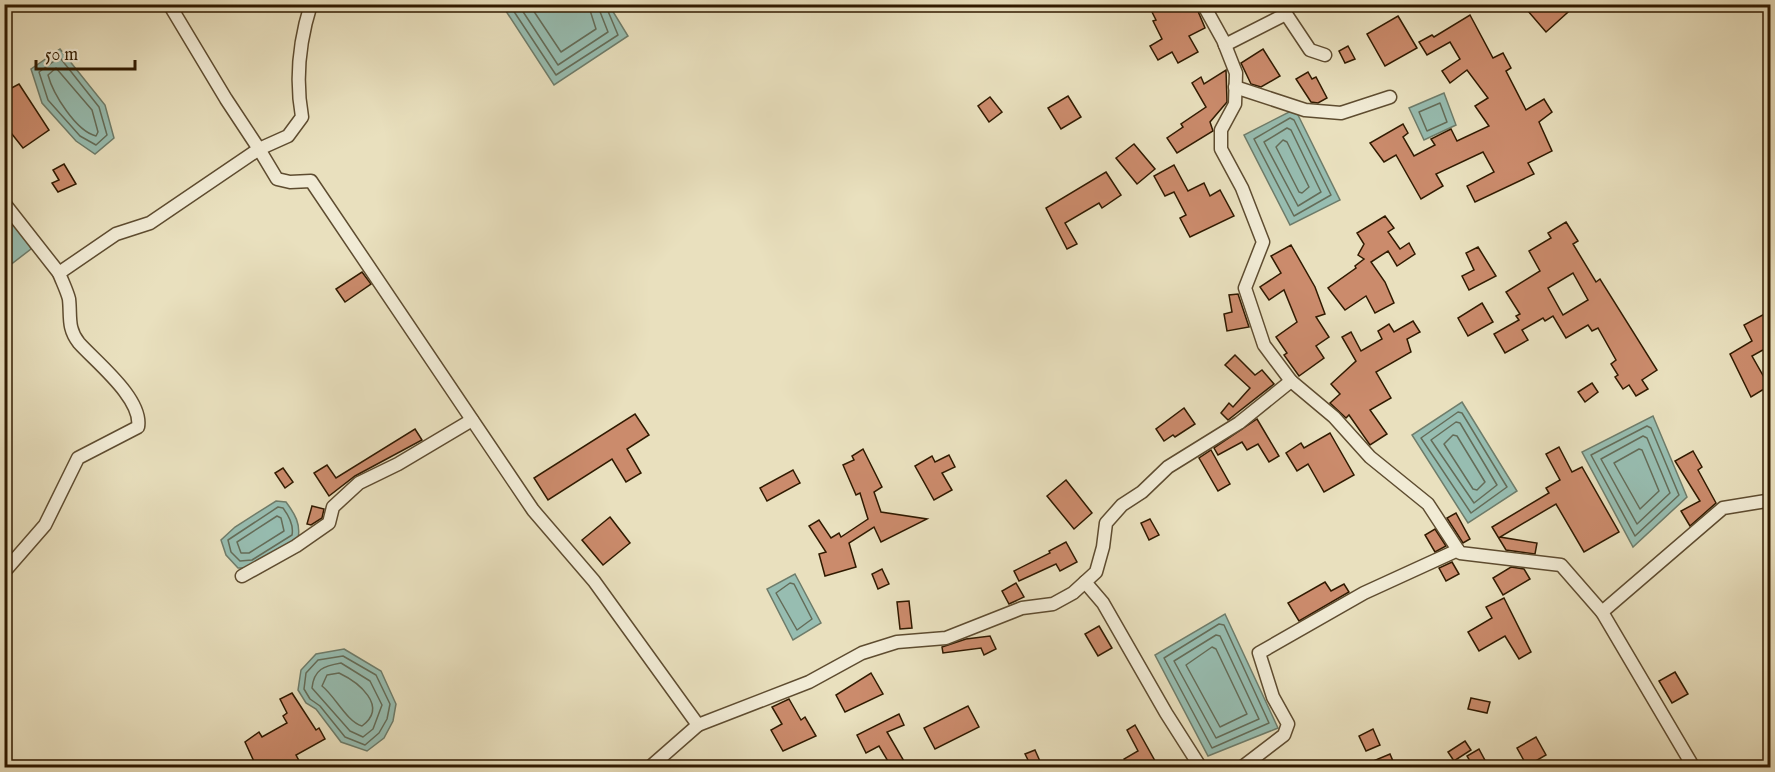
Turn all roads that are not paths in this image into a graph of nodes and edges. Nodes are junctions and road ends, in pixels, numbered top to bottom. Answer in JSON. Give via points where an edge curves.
{"nodes":[{"id":1,"x":170,"y":4,"type":"edge"},
{"id":2,"x":311,"y":4,"type":"edge"},
{"id":3,"x":1203,"y":4,"type":"edge"},
{"id":4,"x":1225,"y":45,"type":"junction"},
{"id":5,"x":1325,"y":55,"type":"dead end"},
{"id":6,"x":1235,"y":87,"type":"junction"},
{"id":7,"x":1390,"y":97,"type":"dead end"},
{"id":8,"x":259,"y":149,"type":"junction"},
{"id":9,"x":4,"y":203,"type":"edge"},
{"id":10,"x":59,"y":273,"type":"junction"},
{"id":11,"x":1291,"y":381,"type":"junction"},
{"id":12,"x":472,"y":420,"type":"junction"},
{"id":13,"x":1770,"y":504,"type":"edge"},
{"id":14,"x":1458,"y":550,"type":"junction"},
{"id":15,"x":4,"y":572,"type":"edge"},
{"id":16,"x":242,"y":576,"type":"dead end"},
{"id":17,"x":1085,"y":582,"type":"junction"},
{"id":18,"x":1602,"y":612,"type":"junction"},
{"id":19,"x":698,"y":725,"type":"junction"},
{"id":20,"x":649,"y":768,"type":"edge"},
{"id":21,"x":1201,"y":768,"type":"edge"},
{"id":22,"x":1241,"y":768,"type":"edge"},
{"id":23,"x":1694,"y":768,"type":"edge"}],
"edges":[{"from":1,"to":8,"type":"street"},
{"from":2,"to":8,"type":"street","via":[[300,38],[298,95],[302,117],[288,136]]},
{"from":3,"to":4,"type":"street"},
{"from":4,"to":5,"type":"street","via":[[1286,14],[1310,50]]},
{"from":4,"to":6,"type":"street","via":[[1236,73]]},
{"from":6,"to":7,"type":"street","via":[[1305,110],[1341,113]]},
{"from":6,"to":11,"type":"street","via":[[1235,104],[1221,130],[1221,149],[1242,188],[1263,242],[1245,288],[1264,345]]},
{"from":8,"to":10,"type":"street","via":[[150,223],[116,234]]},
{"from":8,"to":12,"type":"street","via":[[278,179],[310,181]]},
{"from":9,"to":10,"type":"street"},
{"from":10,"to":15,"type":"street","via":[[69,298],[69,325],[77,341],[100,362],[135,407],[140,420],[138,427],[78,458],[45,525]]},
{"from":11,"to":14,"type":"street","via":[[1335,417],[1370,456],[1428,504]]},
{"from":11,"to":17,"type":"street","via":[[1239,423],[1168,467],[1142,492],[1122,504],[1106,523],[1096,572]]},
{"from":12,"to":16,"type":"street","via":[[359,483],[333,507],[329,523]]},
{"from":12,"to":19,"type":"street","via":[[533,510],[594,581]]},
{"from":13,"to":18,"type":"street","via":[[1766,501],[1723,508]]},
{"from":14,"to":18,"type":"street","via":[[1561,565]]},
{"from":14,"to":22,"type":"street","via":[[1364,593],[1258,653],[1273,697],[1288,724],[1284,735]]},
{"from":17,"to":19,"type":"street","via":[[1053,604],[1022,608],[946,638],[897,642],[862,653],[784,693]]},
{"from":17,"to":21,"type":"street","via":[[1103,603]]},
{"from":18,"to":23,"type":"street"},
{"from":19,"to":20,"type":"street"}]}
